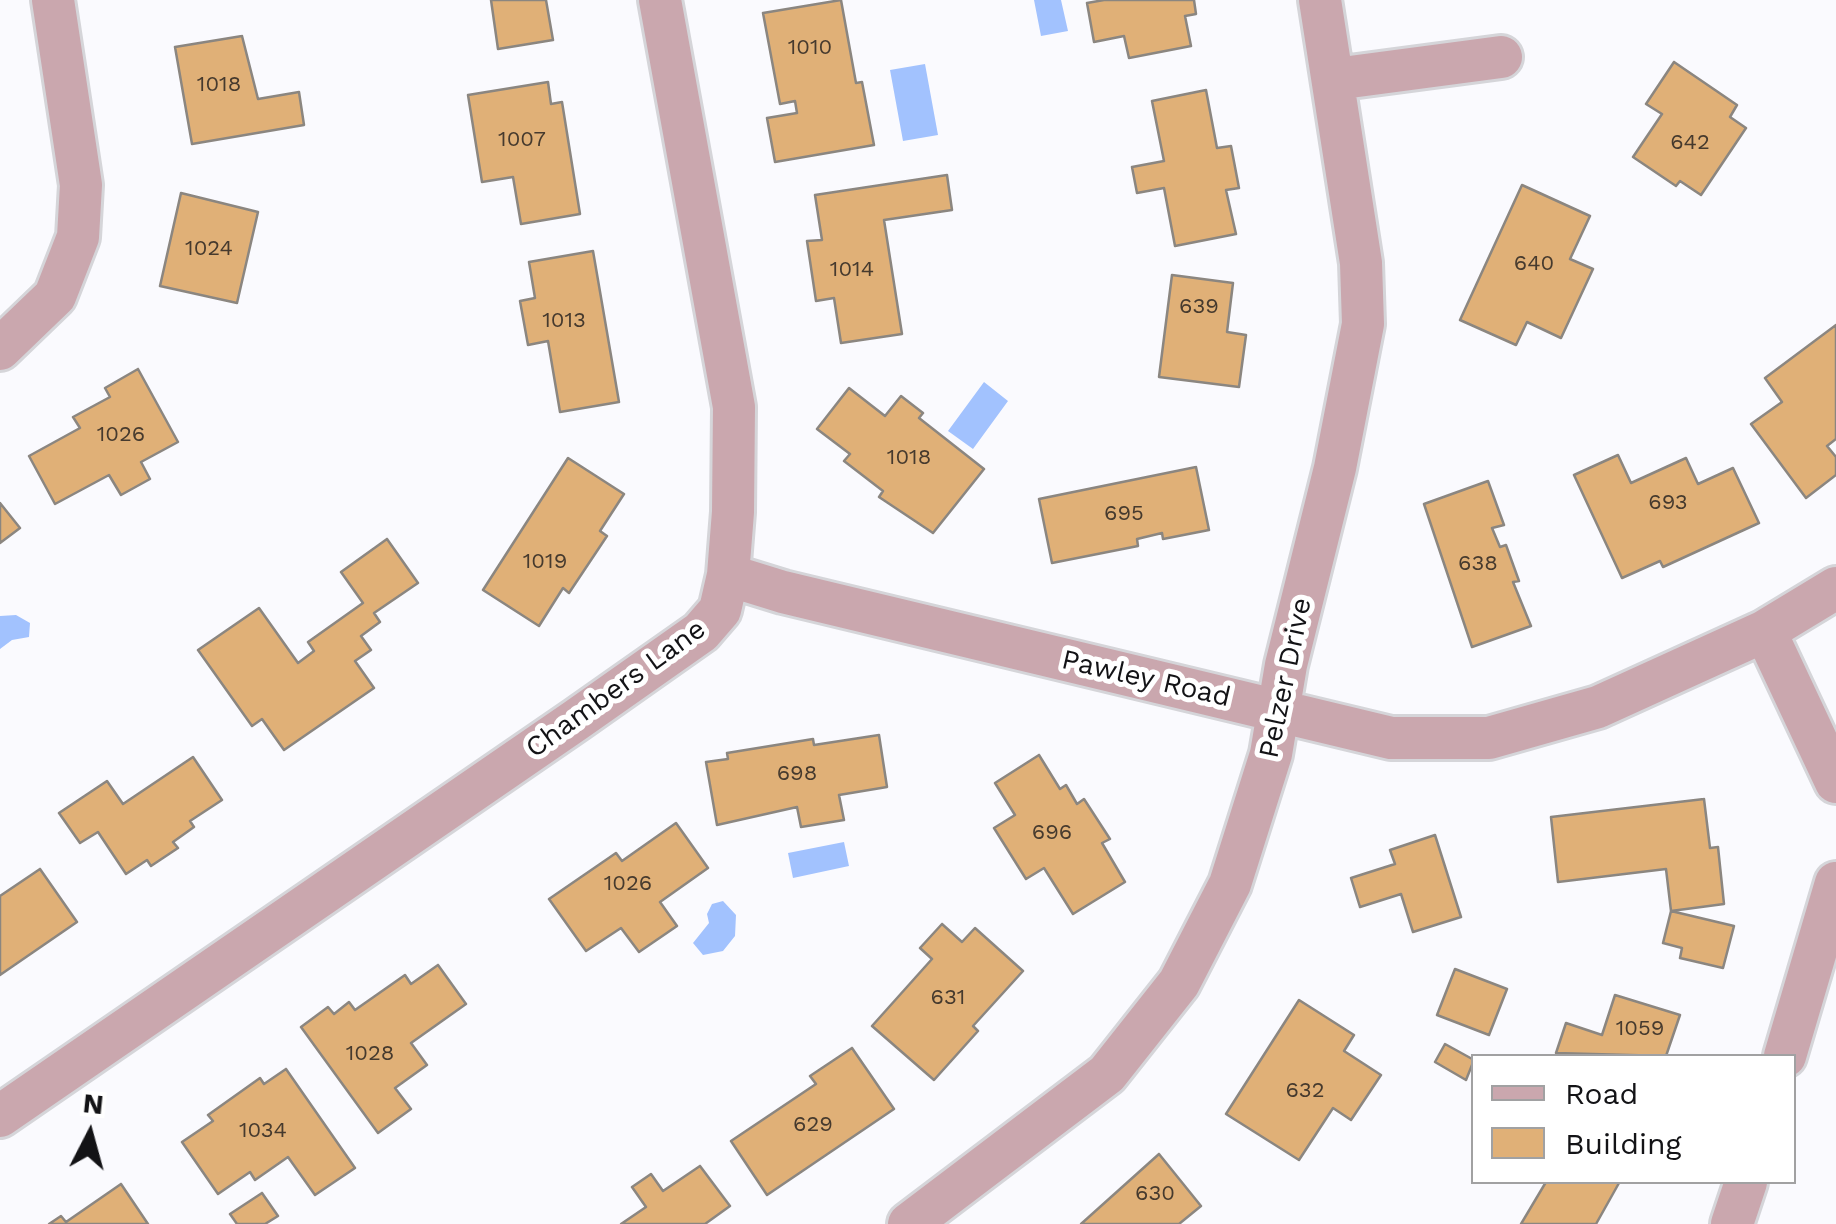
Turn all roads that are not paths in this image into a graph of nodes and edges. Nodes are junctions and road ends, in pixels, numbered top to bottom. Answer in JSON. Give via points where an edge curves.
{"nodes":[{"id":1,"x":54,"y":0,"type":"edge"},
{"id":2,"x":660,"y":0,"type":"edge"},
{"id":3,"x":1320,"y":0,"type":"edge"},
{"id":4,"x":1501,"y":56,"type":"dead end"},
{"id":5,"x":1335,"y":79,"type":"junction"},
{"id":6,"x":0,"y":349,"type":"edge"},
{"id":7,"x":728,"y":575,"type":"junction"},
{"id":8,"x":1836,"y":588,"type":"edge"},
{"id":9,"x":1764,"y":631,"type":"junction"},
{"id":10,"x":1278,"y":710,"type":"junction"},
{"id":11,"x":1836,"y":782,"type":"edge"},
{"id":12,"x":1836,"y":883,"type":"edge"},
{"id":13,"x":1785,"y":1054,"type":"edge"},
{"id":14,"x":0,"y":1116,"type":"edge"},
{"id":15,"x":1745,"y":1184,"type":"edge"},
{"id":16,"x":909,"y":1224,"type":"edge"},
{"id":17,"x":1732,"y":1224,"type":"edge"}],
"edges":[{"from":1,"to":6,"type":"street","via":[[81,185],[78,236],[56,296]]},
{"from":2,"to":7,"type":"street","name":"Chambers Lane","via":[[734,407]]},
{"from":3,"to":5,"type":"street","name":"Pelzer Drive"},
{"from":4,"to":5,"type":"street"},
{"from":5,"to":10,"type":"street","name":"Pelzer Drive","via":[[1361,263],[1362,324]]},
{"from":7,"to":10,"type":"street","name":"Pawley Road"},
{"from":7,"to":14,"type":"street","name":"Chambers Lane","via":[[720,610],[700,632]]},
{"from":8,"to":9,"type":"street","name":"Pawley Road"},
{"from":9,"to":10,"type":"street","name":"Pawley Road","via":[[1598,707],[1490,738],[1391,738]]},
{"from":9,"to":11,"type":"street"},
{"from":10,"to":16,"type":"street","name":"Pelzer Drive","via":[[1230,884],[1179,983],[1107,1074]]},
{"from":12,"to":13,"type":"street"},
{"from":15,"to":17,"type":"street"}]}
